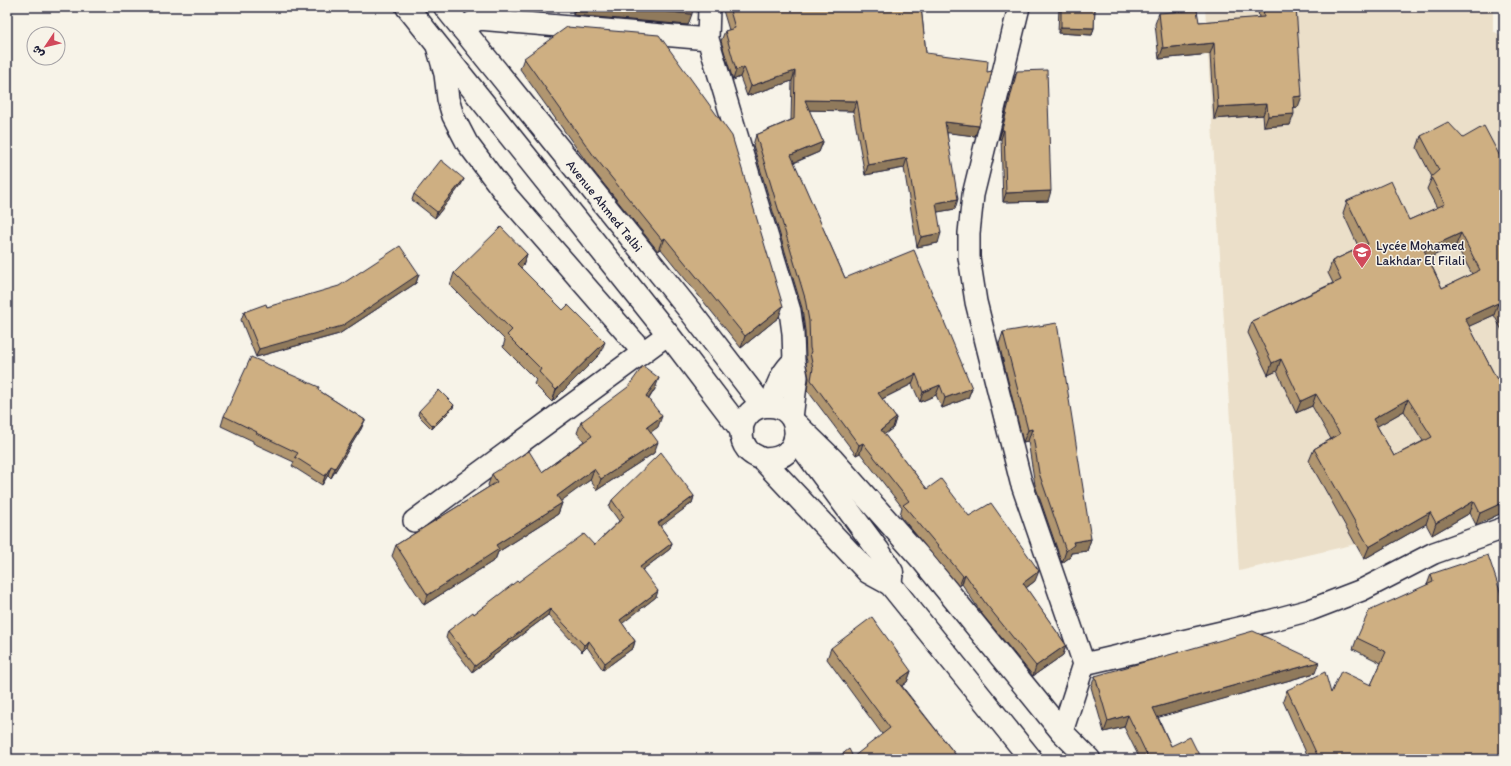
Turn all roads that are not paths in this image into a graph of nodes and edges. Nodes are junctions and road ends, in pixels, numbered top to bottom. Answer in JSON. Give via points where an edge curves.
{"nodes":[{"id":1,"x":407,"y":7,"type":"edge"},
{"id":2,"x":445,"y":7,"type":"edge"},
{"id":3,"x":709,"y":7,"type":"edge"},
{"id":4,"x":1019,"y":7,"type":"edge"},
{"id":5,"x":473,"y":18,"type":"edge"},
{"id":6,"x":708,"y":39,"type":"junction"},
{"id":7,"x":437,"y":46,"type":"junction"},
{"id":8,"x":668,"y":334,"type":"junction"},
{"id":9,"x":643,"y":352,"type":"junction"},
{"id":10,"x":794,"y":361,"type":"junction"},
{"id":11,"x":767,"y":406,"type":"junction"},
{"id":12,"x":794,"y":426,"type":"junction"},
{"id":13,"x":742,"y":431,"type":"junction"},
{"id":14,"x":762,"y":459,"type":"junction"},
{"id":15,"x":414,"y":521,"type":"dead end"},
{"id":16,"x":1504,"y":528,"type":"edge"},
{"id":17,"x":890,"y":584,"type":"junction"},
{"id":18,"x":1084,"y":664,"type":"junction"},
{"id":19,"x":1062,"y":732,"type":"junction"},
{"id":20,"x":1031,"y":759,"type":"edge"},
{"id":21,"x":1089,"y":759,"type":"edge"}],
"edges":[{"from":1,"to":7,"type":"main road"},
{"from":2,"to":5,"type":"main road","name":"Avenue Ahmed Talbi"},
{"from":3,"to":6,"type":"street"},
{"from":4,"to":18,"type":"street","via":[[973,195],[969,233],[970,257],[976,302],[1021,482]]},
{"from":5,"to":6,"type":"street"},
{"from":5,"to":11,"type":"main road","name":"Avenue Ahmed Talbi","via":[[685,305]]},
{"from":6,"to":10,"type":"street","via":[[790,312]]},
{"from":7,"to":8,"type":"main road"},
{"from":7,"to":9,"type":"street","via":[[453,116],[467,143],[507,196]]},
{"from":8,"to":9,"type":"street"},
{"from":8,"to":13,"type":"main road"},
{"from":9,"to":15,"type":"street"},
{"from":10,"to":11,"type":"street","via":[[780,377]]},
{"from":10,"to":12,"type":"street","via":[[797,377]]},
{"from":11,"to":12,"type":"main road","via":[[782,409]]},
{"from":11,"to":13,"type":"main road","via":[[755,409],[748,415],[743,422]]},
{"from":12,"to":14,"type":"main road","via":[[792,447],[787,454],[770,460]]},
{"from":12,"to":17,"type":"main road","via":[[892,572]]},
{"from":12,"to":19,"type":"main road","via":[[833,460],[924,562]]},
{"from":13,"to":14,"type":"main road","via":[[747,449]]},
{"from":14,"to":17,"type":"main road","via":[[868,572]]},
{"from":16,"to":18,"type":"street","via":[[1434,553],[1362,590],[1310,610]]},
{"from":17,"to":20,"type":"main road"},
{"from":18,"to":19,"type":"street"},
{"from":19,"to":21,"type":"main road"}]}
